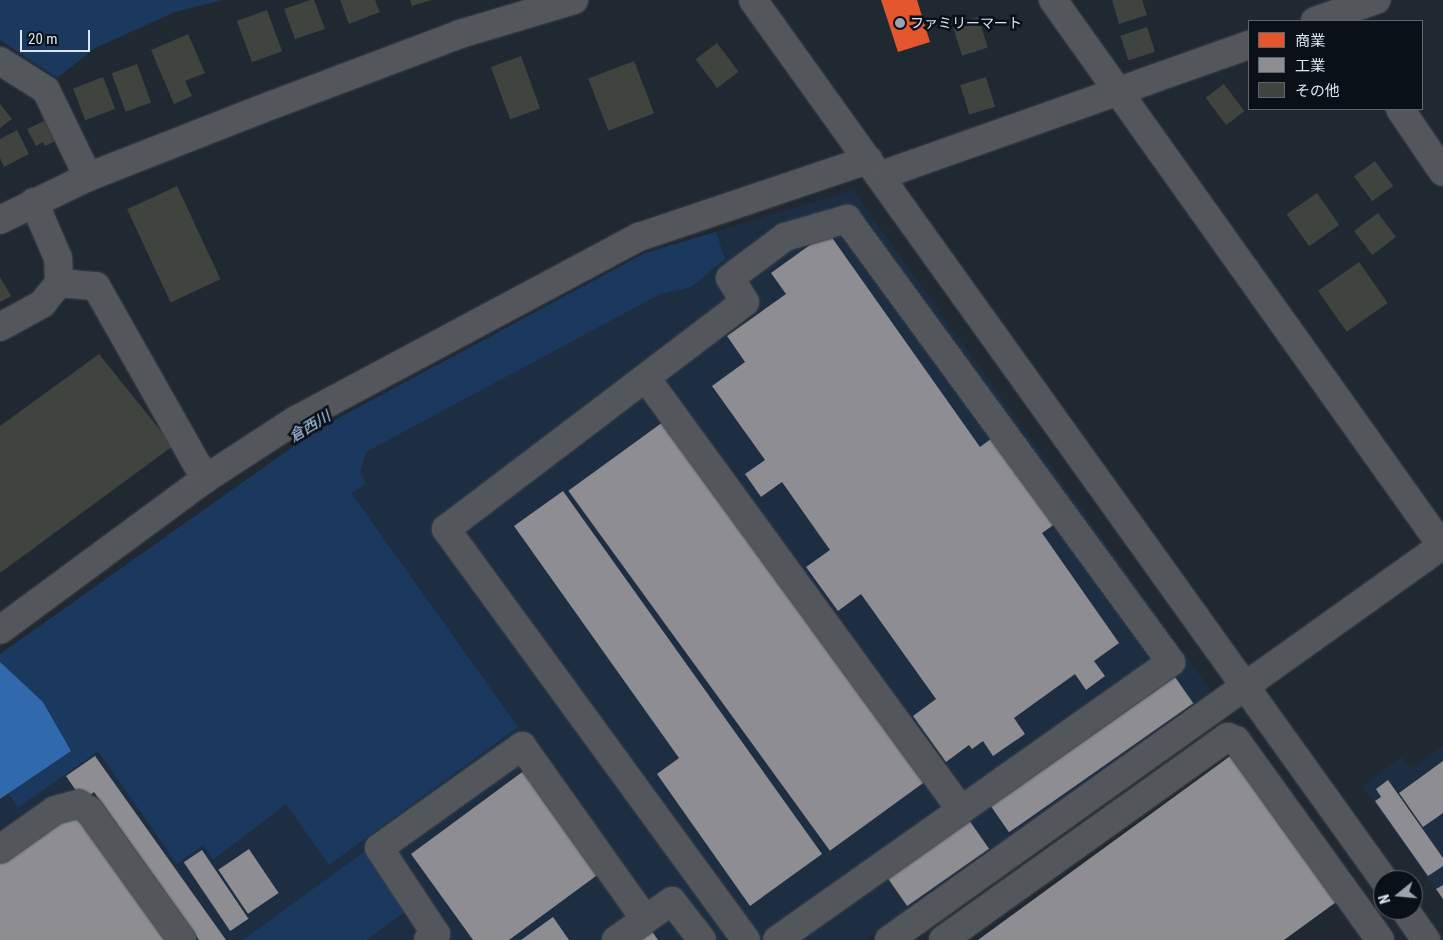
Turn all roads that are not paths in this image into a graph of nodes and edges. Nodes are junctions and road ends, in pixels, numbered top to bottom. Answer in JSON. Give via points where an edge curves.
{"nodes":[{"id":1,"x":574,"y":0,"type":"edge"},
{"id":2,"x":753,"y":0,"type":"edge"},
{"id":3,"x":1053,"y":0,"type":"edge"},
{"id":4,"x":1376,"y":0,"type":"edge"},
{"id":5,"x":1330,"y":19,"type":"edge"},
{"id":6,"x":1248,"y":45,"type":"edge"},
{"id":7,"x":0,"y":61,"type":"edge"},
{"id":8,"x":1120,"y":92,"type":"junction"},
{"id":9,"x":1401,"y":110,"type":"edge"},
{"id":10,"x":874,"y":168,"type":"junction"},
{"id":11,"x":1443,"y":172,"type":"edge"},
{"id":12,"x":88,"y":177,"type":"junction"},
{"id":13,"x":34,"y":202,"type":"junction"},
{"id":14,"x":0,"y":220,"type":"edge"},
{"id":15,"x":59,"y":283,"type":"junction"},
{"id":16,"x":0,"y":327,"type":"edge"},
{"id":17,"x":646,"y":378,"type":"junction"},
{"id":18,"x":205,"y":479,"type":"junction"},
{"id":19,"x":1442,"y":546,"type":"edge"},
{"id":20,"x":0,"y":630,"type":"edge"},
{"id":21,"x":1246,"y":687,"type":"junction"},
{"id":22,"x":961,"y":810,"type":"junction"},
{"id":23,"x":0,"y":849,"type":"edge"},
{"id":24,"x":1377,"y":870,"type":"edge"},
{"id":25,"x":646,"y":919,"type":"junction"},
{"id":26,"x":1412,"y":920,"type":"edge"},
{"id":27,"x":1371,"y":937,"type":"edge"},
{"id":28,"x":182,"y":940,"type":"edge"},
{"id":29,"x":428,"y":940,"type":"edge"},
{"id":30,"x":616,"y":940,"type":"edge"},
{"id":31,"x":702,"y":940,"type":"edge"},
{"id":32,"x":746,"y":940,"type":"edge"},
{"id":33,"x":777,"y":940,"type":"edge"},
{"id":34,"x":888,"y":940,"type":"edge"},
{"id":35,"x":943,"y":940,"type":"edge"},
{"id":36,"x":1426,"y":940,"type":"edge"}],
"edges":[{"from":1,"to":12,"type":"street","via":[[460,34]]},
{"from":2,"to":10,"type":"street"},
{"from":3,"to":8,"type":"street"},
{"from":4,"to":5,"type":"street"},
{"from":6,"to":8,"type":"street"},
{"from":7,"to":12,"type":"street","via":[[46,90]]},
{"from":8,"to":10,"type":"street"},
{"from":8,"to":19,"type":"street"},
{"from":9,"to":11,"type":"street"},
{"from":10,"to":18,"type":"street","via":[[639,237],[296,420]]},
{"from":10,"to":21,"type":"street"},
{"from":12,"to":13,"type":"street"},
{"from":13,"to":14,"type":"street"},
{"from":13,"to":15,"type":"street","via":[[58,258]]},
{"from":15,"to":16,"type":"street","via":[[42,304]]},
{"from":15,"to":18,"type":"street","via":[[96,286]]},
{"from":17,"to":22,"type":"street"},
{"from":17,"to":22,"type":"street","via":[[745,302],[730,278],[785,237],[847,220],[1003,430],[1171,662]]},
{"from":17,"to":32,"type":"street","via":[[446,529]]},
{"from":18,"to":20,"type":"street"},
{"from":19,"to":21,"type":"street"},
{"from":21,"to":24,"type":"street"},
{"from":21,"to":34,"type":"street"},
{"from":22,"to":33,"type":"street"},
{"from":23,"to":28,"type":"street","via":[[55,810],[78,804],[89,810]]},
{"from":25,"to":29,"type":"street","via":[[522,746],[379,848],[436,934]]},
{"from":25,"to":30,"type":"street"},
{"from":25,"to":31,"type":"street","via":[[672,901]]},
{"from":26,"to":36,"type":"street"},
{"from":27,"to":35,"type":"street","via":[[1236,740],[1228,737]]}]}
